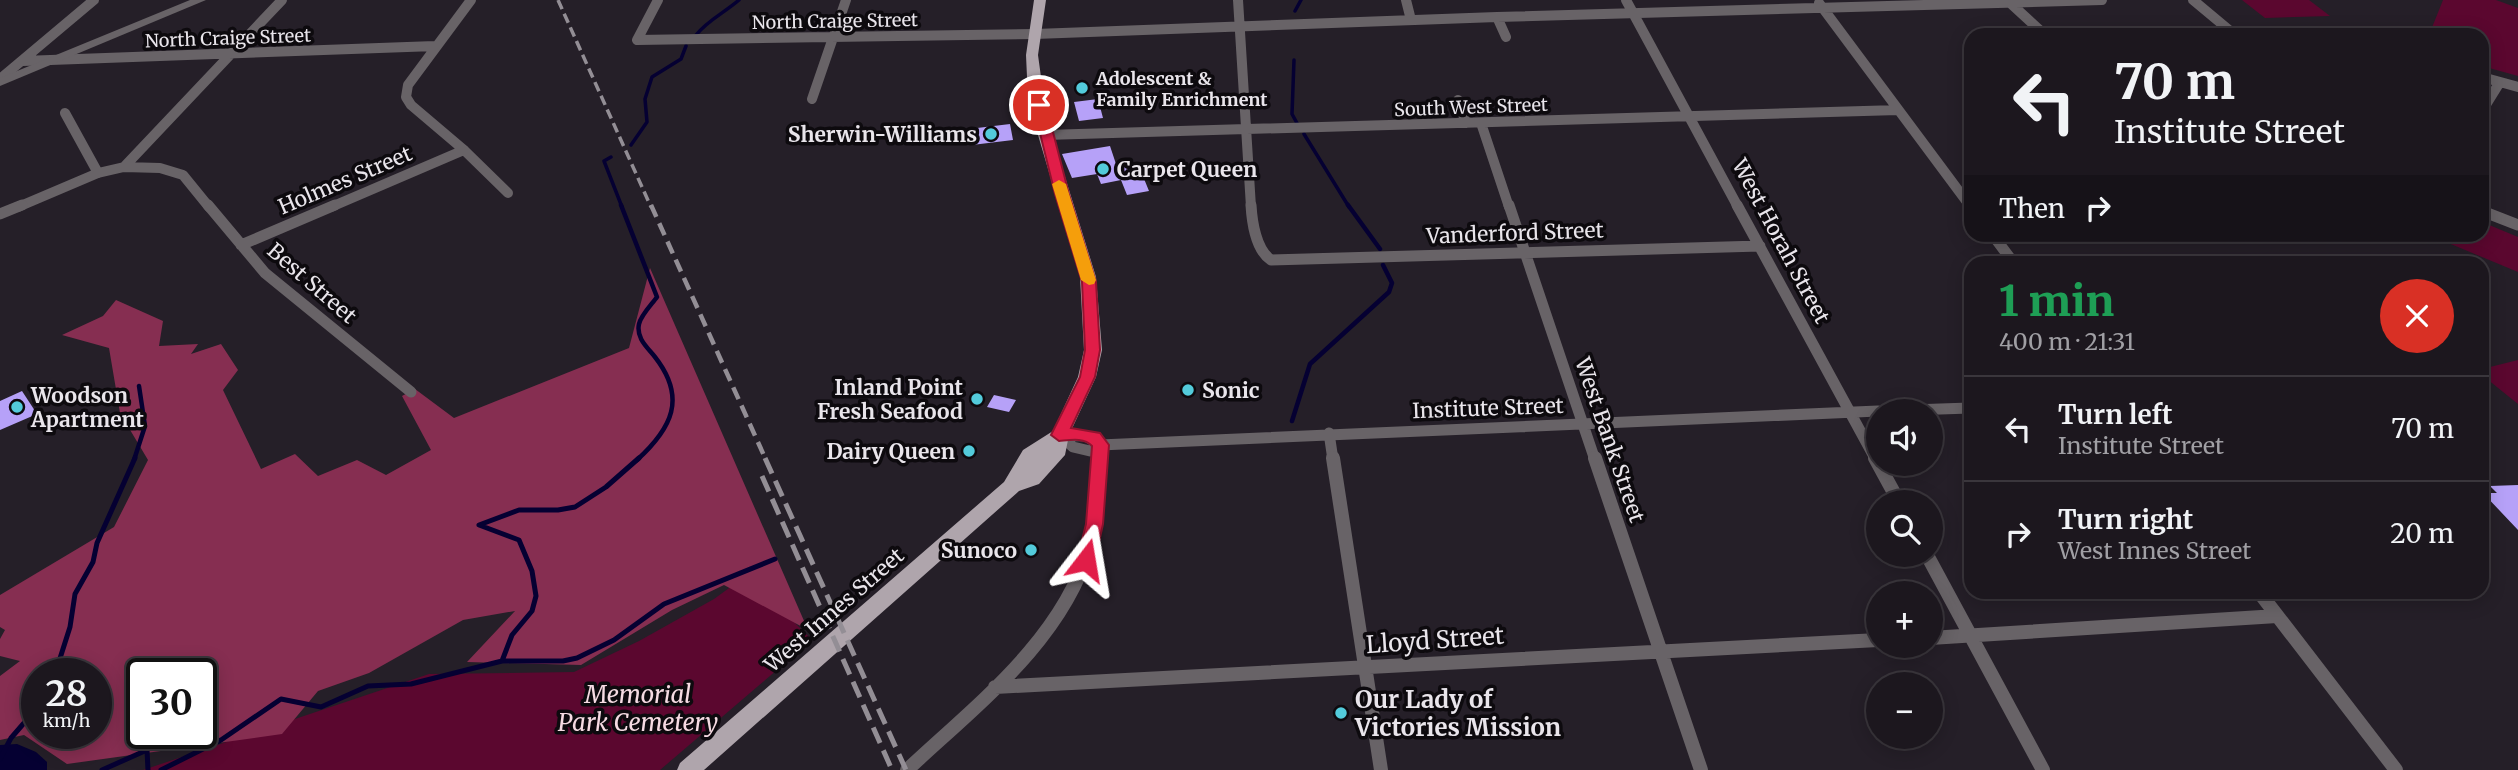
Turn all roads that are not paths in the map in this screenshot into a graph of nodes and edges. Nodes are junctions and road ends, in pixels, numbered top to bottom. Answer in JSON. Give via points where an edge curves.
{"nodes":[{"id":1,"x":94,"y":0,"type":"edge"},
{"id":2,"x":200,"y":0,"type":"edge"},
{"id":3,"x":282,"y":0,"type":"edge"},
{"id":4,"x":471,"y":0,"type":"edge"},
{"id":5,"x":658,"y":0,"type":"edge"},
{"id":6,"x":846,"y":0,"type":"edge"},
{"id":7,"x":1040,"y":0,"type":"edge"},
{"id":8,"x":1238,"y":0,"type":"edge"},
{"id":9,"x":1406,"y":0,"type":"edge"},
{"id":10,"x":1626,"y":0,"type":"edge"},
{"id":11,"x":2102,"y":0,"type":"edge"},
{"id":12,"x":2193,"y":0,"type":"edge"},
{"id":13,"x":2008,"y":2,"type":"edge"},
{"id":14,"x":1819,"y":4,"type":"edge"},
{"id":15,"x":1633,"y":15,"type":"junction"},
{"id":16,"x":1497,"y":17,"type":"junction"},
{"id":17,"x":1411,"y":20,"type":"junction"},
{"id":18,"x":1241,"y":27,"type":"junction"},
{"id":19,"x":2037,"y":28,"type":"edge"},
{"id":20,"x":2227,"y":28,"type":"edge"},
{"id":21,"x":1035,"y":34,"type":"junction"},
{"id":22,"x":833,"y":36,"type":"junction"},
{"id":23,"x":1506,"y":37,"type":"dead end"},
{"id":24,"x":637,"y":40,"type":"joint"},
{"id":25,"x":435,"y":46,"type":"junction"},
{"id":26,"x":234,"y":53,"type":"junction"},
{"id":27,"x":54,"y":60,"type":"junction"},
{"id":28,"x":0,"y":64,"type":"edge"},
{"id":29,"x":19,"y":64,"type":"junction"},
{"id":30,"x":2489,"y":79,"type":"edge"},
{"id":31,"x":0,"y":80,"type":"edge"},
{"id":32,"x":2500,"y":82,"type":"junction"},
{"id":33,"x":2518,"y":87,"type":"edge"},
{"id":34,"x":812,"y":99,"type":"dead end"},
{"id":35,"x":1458,"y":100,"type":"dead end"},
{"id":36,"x":2489,"y":100,"type":"edge"},
{"id":37,"x":1898,"y":110,"type":"junction"},
{"id":38,"x":65,"y":113,"type":"dead end"},
{"id":39,"x":1690,"y":117,"type":"junction"},
{"id":40,"x":1481,"y":122,"type":"junction"},
{"id":41,"x":1466,"y":123,"type":"junction"},
{"id":42,"x":1248,"y":131,"type":"junction"},
{"id":43,"x":1045,"y":135,"type":"junction"},
{"id":44,"x":464,"y":150,"type":"junction"},
{"id":45,"x":124,"y":167,"type":"junction"},
{"id":46,"x":98,"y":173,"type":"junction"},
{"id":47,"x":508,"y":193,"type":"dead end"},
{"id":48,"x":1964,"y":198,"type":"edge"},
{"id":49,"x":0,"y":214,"type":"edge"},
{"id":50,"x":2489,"y":214,"type":"edge"},
{"id":51,"x":2518,"y":225,"type":"edge"},
{"id":52,"x":241,"y":244,"type":"junction"},
{"id":53,"x":1760,"y":246,"type":"junction"},
{"id":54,"x":1525,"y":252,"type":"junction"},
{"id":55,"x":411,"y":392,"type":"dead end"},
{"id":56,"x":1964,"y":408,"type":"edge"},
{"id":57,"x":1943,"y":409,"type":"edge"},
{"id":58,"x":1866,"y":411,"type":"edge"},
{"id":59,"x":1850,"y":412,"type":"junction"},
{"id":60,"x":1584,"y":423,"type":"junction"},
{"id":61,"x":1329,"y":433,"type":"junction"},
{"id":62,"x":1059,"y":435,"type":"junction"},
{"id":63,"x":1100,"y":445,"type":"junction"},
{"id":64,"x":1892,"y":490,"type":"edge"},
{"id":65,"x":1934,"y":567,"type":"edge"},
{"id":66,"x":2264,"y":599,"type":"edge"},
{"id":67,"x":2277,"y":616,"type":"junction"},
{"id":68,"x":1971,"y":636,"type":"junction"},
{"id":69,"x":1943,"y":637,"type":"edge"},
{"id":70,"x":1866,"y":640,"type":"edge"},
{"id":71,"x":1661,"y":649,"type":"junction"},
{"id":72,"x":1366,"y":668,"type":"junction"},
{"id":73,"x":995,"y":687,"type":"junction"},
{"id":74,"x":688,"y":770,"type":"edge"},
{"id":75,"x":907,"y":770,"type":"edge"},
{"id":76,"x":1381,"y":770,"type":"edge"},
{"id":77,"x":1701,"y":770,"type":"edge"},
{"id":78,"x":2043,"y":770,"type":"edge"},
{"id":79,"x":2396,"y":770,"type":"edge"}],
"edges":[{"from":1,"to":29,"type":"street"},
{"from":2,"to":27,"type":"street"},
{"from":3,"to":26,"type":"street"},
{"from":4,"to":25,"type":"street"},
{"from":5,"to":24,"type":"street"},
{"from":6,"to":22,"type":"street"},
{"from":7,"to":21,"type":"main road","name":"West Innes Street"},
{"from":8,"to":18,"type":"street"},
{"from":9,"to":17,"type":"street"},
{"from":10,"to":15,"type":"street","name":"West Horah Street"},
{"from":11,"to":13,"type":"street"},
{"from":12,"to":20,"type":"street"},
{"from":13,"to":14,"type":"street"},
{"from":13,"to":19,"type":"street"},
{"from":14,"to":15,"type":"street"},
{"from":14,"to":37,"type":"street"},
{"from":15,"to":16,"type":"street"},
{"from":15,"to":39,"type":"street","name":"West Horah Street"},
{"from":16,"to":17,"type":"street"},
{"from":16,"to":23,"type":"street"},
{"from":17,"to":18,"type":"street"},
{"from":18,"to":21,"type":"street"},
{"from":18,"to":42,"type":"street"},
{"from":21,"to":22,"type":"street","name":"North Craige Street"},
{"from":21,"to":43,"type":"main road","name":"West Innes Street","via":[[1034,77]]},
{"from":22,"to":24,"type":"street","name":"North Craige Street"},
{"from":22,"to":34,"type":"street"},
{"from":25,"to":26,"type":"street","name":"North Craige Street"},
{"from":25,"to":44,"type":"street","via":[[408,85],[406,97]]},
{"from":26,"to":27,"type":"street","name":"North Craige Street"},
{"from":26,"to":45,"type":"street"},
{"from":27,"to":29,"type":"street","name":"North Craige Street"},
{"from":27,"to":31,"type":"street"},
{"from":28,"to":29,"type":"street","name":"North Craige Street"},
{"from":29,"to":31,"type":"street"},
{"from":30,"to":32,"type":"street"},
{"from":32,"to":33,"type":"street"},
{"from":32,"to":36,"type":"street"},
{"from":35,"to":41,"type":"street"},
{"from":37,"to":39,"type":"street","name":"South West Street"},
{"from":37,"to":48,"type":"street"},
{"from":38,"to":46,"type":"street"},
{"from":39,"to":40,"type":"street","name":"South West Street"},
{"from":39,"to":53,"type":"street","name":"West Horah Street"},
{"from":40,"to":41,"type":"street","name":"South West Street"},
{"from":40,"to":54,"type":"street","name":"West Bank Street"},
{"from":41,"to":42,"type":"street","name":"South West Street"},
{"from":42,"to":43,"type":"street","name":"South West Street"},
{"from":42,"to":54,"type":"street","name":"Vanderford Street","via":[[1252,223],[1265,256],[1271,260]]},
{"from":43,"to":62,"type":"main road","name":"West Innes Street","via":[[1088,277],[1093,321],[1087,377]]},
{"from":44,"to":47,"type":"street"},
{"from":44,"to":52,"type":"street","name":"Holmes Street"},
{"from":45,"to":46,"type":"street","name":"Best Street"},
{"from":45,"to":52,"type":"street","name":"Best Street","via":[[160,167],[183,175]]},
{"from":46,"to":49,"type":"street","name":"Best Street"},
{"from":50,"to":51,"type":"street"},
{"from":52,"to":55,"type":"street","name":"Best Street","via":[[264,273]]},
{"from":53,"to":54,"type":"street","name":"Vanderford Street"},
{"from":53,"to":59,"type":"street","name":"West Horah Street"},
{"from":54,"to":60,"type":"street","name":"West Bank Street"},
{"from":56,"to":57,"type":"street","name":"Institute Street"},
{"from":58,"to":59,"type":"street","name":"Institute Street"},
{"from":59,"to":60,"type":"street","name":"Institute Street"},
{"from":59,"to":64,"type":"street","name":"West Horah Street"},
{"from":60,"to":61,"type":"street","name":"Institute Street"},
{"from":60,"to":71,"type":"street","name":"West Bank Street"},
{"from":61,"to":63,"type":"street","name":"Institute Street"},
{"from":61,"to":72,"type":"street"},
{"from":62,"to":63,"type":"street","name":"Institute Street","via":[[1073,447],[1090,451]]},
{"from":62,"to":74,"type":"main road","name":"West Innes Street","via":[[1058,450],[1032,479],[1012,486]]},
{"from":63,"to":73,"type":"street","via":[[1095,524],[1086,560],[1065,603]]},
{"from":65,"to":68,"type":"street"},
{"from":66,"to":67,"type":"street"},
{"from":67,"to":68,"type":"street"},
{"from":67,"to":79,"type":"street"},
{"from":68,"to":69,"type":"street"},
{"from":68,"to":78,"type":"street"},
{"from":70,"to":71,"type":"street","name":"Lloyd Street"},
{"from":71,"to":72,"type":"street","name":"Lloyd Street"},
{"from":71,"to":77,"type":"street","name":"West Bank Street"},
{"from":72,"to":73,"type":"street","name":"Lloyd Street"},
{"from":72,"to":76,"type":"street"},
{"from":73,"to":75,"type":"street"}]}
